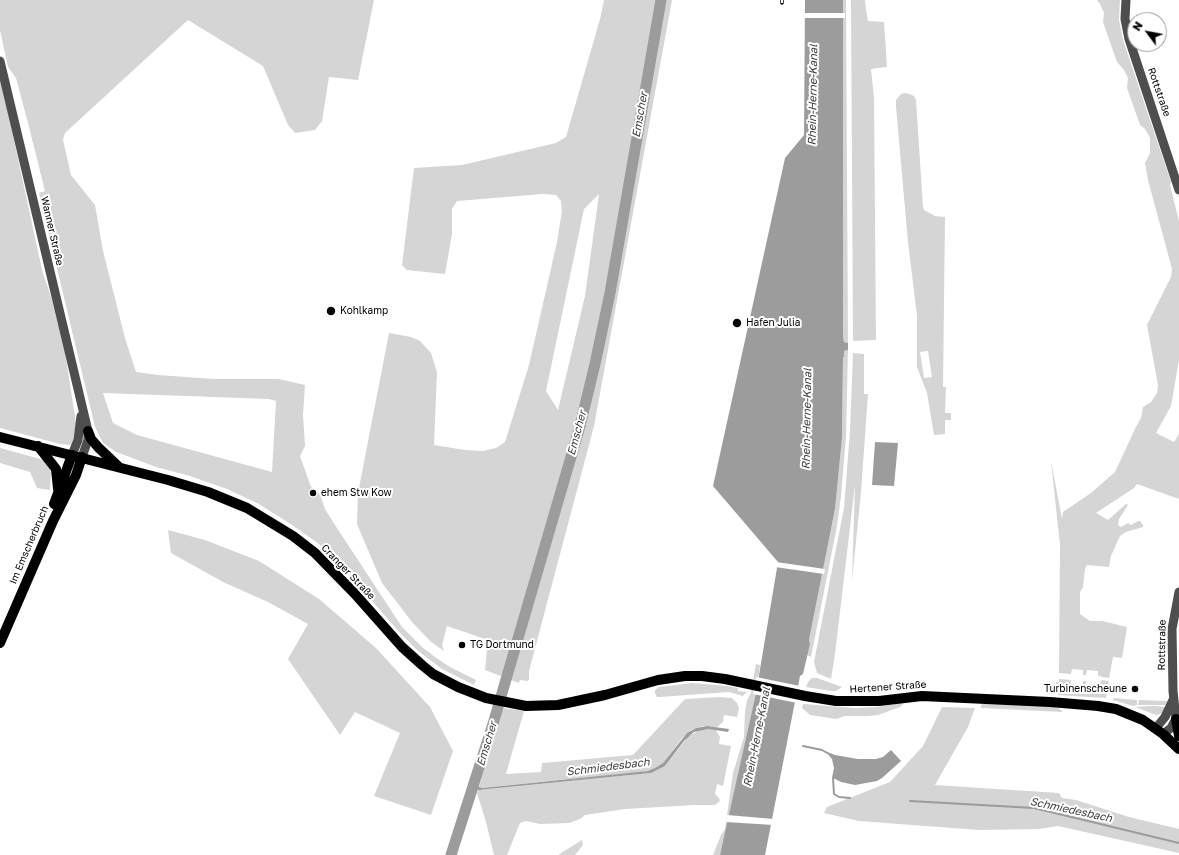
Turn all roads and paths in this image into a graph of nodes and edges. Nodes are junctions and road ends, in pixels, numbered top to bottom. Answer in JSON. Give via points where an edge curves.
{"nodes":[{"id":1,"x":1126,"y":0,"type":"edge"},
{"id":2,"x":0,"y":61,"type":"edge"},
{"id":3,"x":1179,"y":190,"type":"edge"},
{"id":4,"x":82,"y":407,"type":"junction"},
{"id":5,"x":88,"y":431,"type":"junction"},
{"id":6,"x":0,"y":437,"type":"edge"},
{"id":7,"x":38,"y":446,"type":"junction"},
{"id":8,"x":72,"y":455,"type":"junction"},
{"id":9,"x":82,"y":457,"type":"junction"},
{"id":10,"x":118,"y":466,"type":"junction"},
{"id":11,"x":62,"y":494,"type":"junction"},
{"id":12,"x":57,"y":504,"type":"junction"},
{"id":13,"x":1179,"y":592,"type":"edge"},
{"id":14,"x":0,"y":629,"type":"edge"},
{"id":15,"x":0,"y":643,"type":"edge"},
{"id":16,"x":1175,"y":694,"type":"edge"},
{"id":17,"x":526,"y":706,"type":"joint"},
{"id":18,"x":1176,"y":719,"type":"junction"},
{"id":19,"x":1160,"y":731,"type":"junction"},
{"id":20,"x":1179,"y":736,"type":"edge"},
{"id":21,"x":1179,"y":749,"type":"edge"}],
"edges":[{"from":1,"to":3,"type":"street","name":"Rottstraße","via":[[1125,19],[1129,39]]},
{"from":2,"to":4,"type":"street","name":"Wanner Straße"},
{"from":4,"to":5,"type":"street","name":"Wanner Straße"},
{"from":4,"to":8,"type":"street","name":"Wanner Straße","via":[[78,440]]},
{"from":5,"to":9,"type":"street","name":"Wanner Straße","via":[[88,440]]},
{"from":5,"to":10,"type":"main road","via":[[98,447]]},
{"from":6,"to":7,"type":"main road","name":"Cranger Straße"},
{"from":7,"to":8,"type":"main road","name":"Cranger Straße"},
{"from":7,"to":11,"type":"main road","via":[[56,469]]},
{"from":8,"to":9,"type":"main road","name":"Cranger Straße"},
{"from":8,"to":11,"type":"main road","name":"Im Emscherbruch"},
{"from":9,"to":10,"type":"main road","name":"Cranger Straße"},
{"from":9,"to":11,"type":"main road","name":"Im Emscherbruch","via":[[77,471]]},
{"from":10,"to":17,"type":"main road","name":"Cranger Straße","via":[[208,492],[247,508],[271,522],[298,540],[332,570],[397,641],[433,674],[486,698]]},
{"from":11,"to":12,"type":"main road","name":"Im Emscherbruch"},
{"from":12,"to":14,"type":"main road","name":"Im Emscherbruch"},
{"from":12,"to":15,"type":"main road","name":"Im Emscherbruch"},
{"from":13,"to":16,"type":"street","name":"Rottstraße","via":[[1172,629]]},
{"from":16,"to":18,"type":"street","name":"Rottstraße"},
{"from":16,"to":19,"type":"street","name":"Rottstraße"},
{"from":17,"to":19,"type":"main road","name":"Hertener Straße","via":[[569,704],[658,680],[685,676],[717,678],[849,702],[943,696],[1098,706],[1130,714]]},
{"from":18,"to":19,"type":"street","via":[[1171,728]]},
{"from":18,"to":20,"type":"main road"},
{"from":19,"to":21,"type":"main road"}]}
